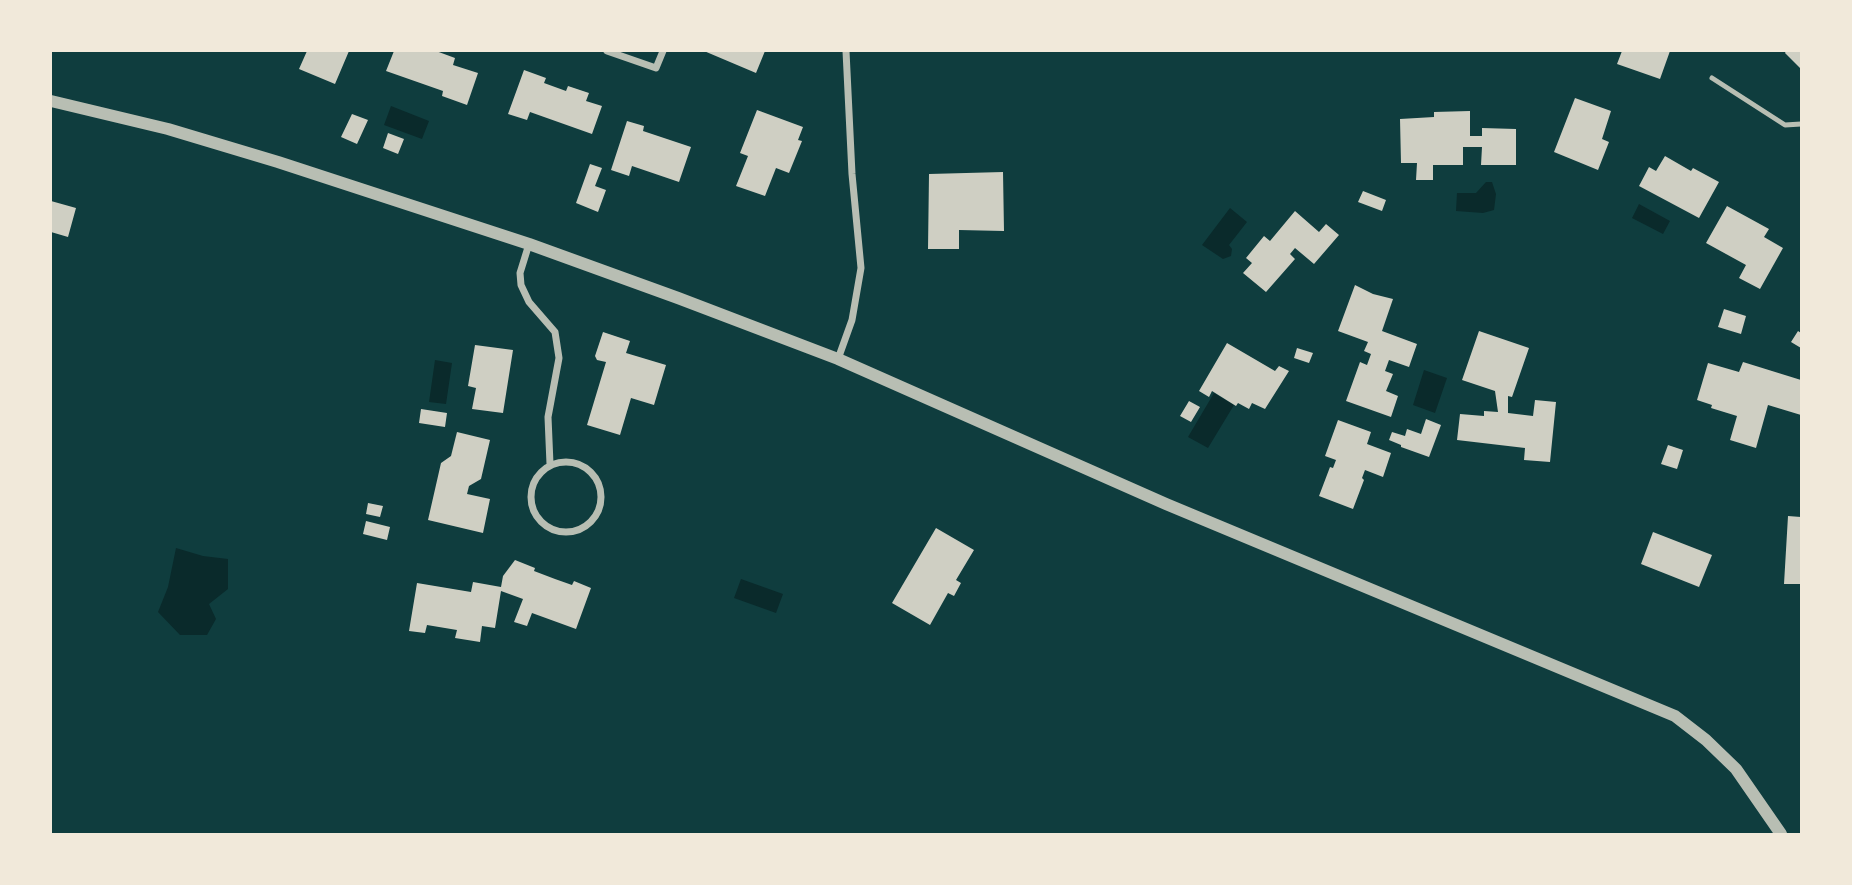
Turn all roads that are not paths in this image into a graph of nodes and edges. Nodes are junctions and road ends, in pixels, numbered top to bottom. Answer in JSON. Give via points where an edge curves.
{"nodes":[{"id":1,"x":607,"y":51,"type":"edge"},
{"id":2,"x":663,"y":51,"type":"edge"},
{"id":3,"x":846,"y":51,"type":"edge"},
{"id":4,"x":1712,"y":78,"type":"dead end"},
{"id":5,"x":51,"y":102,"type":"edge"},
{"id":6,"x":1801,"y":124,"type":"edge"},
{"id":7,"x":529,"y":244,"type":"junction"},
{"id":8,"x":838,"y":359,"type":"junction"},
{"id":9,"x":550,"y":464,"type":"junction"},
{"id":10,"x":1781,"y":834,"type":"edge"}],
"edges":[{"from":1,"to":2,"type":"street","via":[[656,68]]},
{"from":3,"to":8,"type":"street","via":[[861,268],[852,320]]},
{"from":4,"to":6,"type":"lane","via":[[1786,125]]},
{"from":5,"to":7,"type":"street","via":[[168,129]]},
{"from":7,"to":8,"type":"street"},
{"from":7,"to":9,"type":"street","via":[[521,285],[555,332],[559,358],[548,417]]},
{"from":8,"to":10,"type":"street","via":[[1166,503],[1675,716],[1736,769]]},
{"from":9,"to":9,"type":"street","via":[[536,477],[530,494],[534,512],[546,526],[564,533],[582,529],[596,517],[602,499],[599,481],[587,467],[569,461]]}]}
